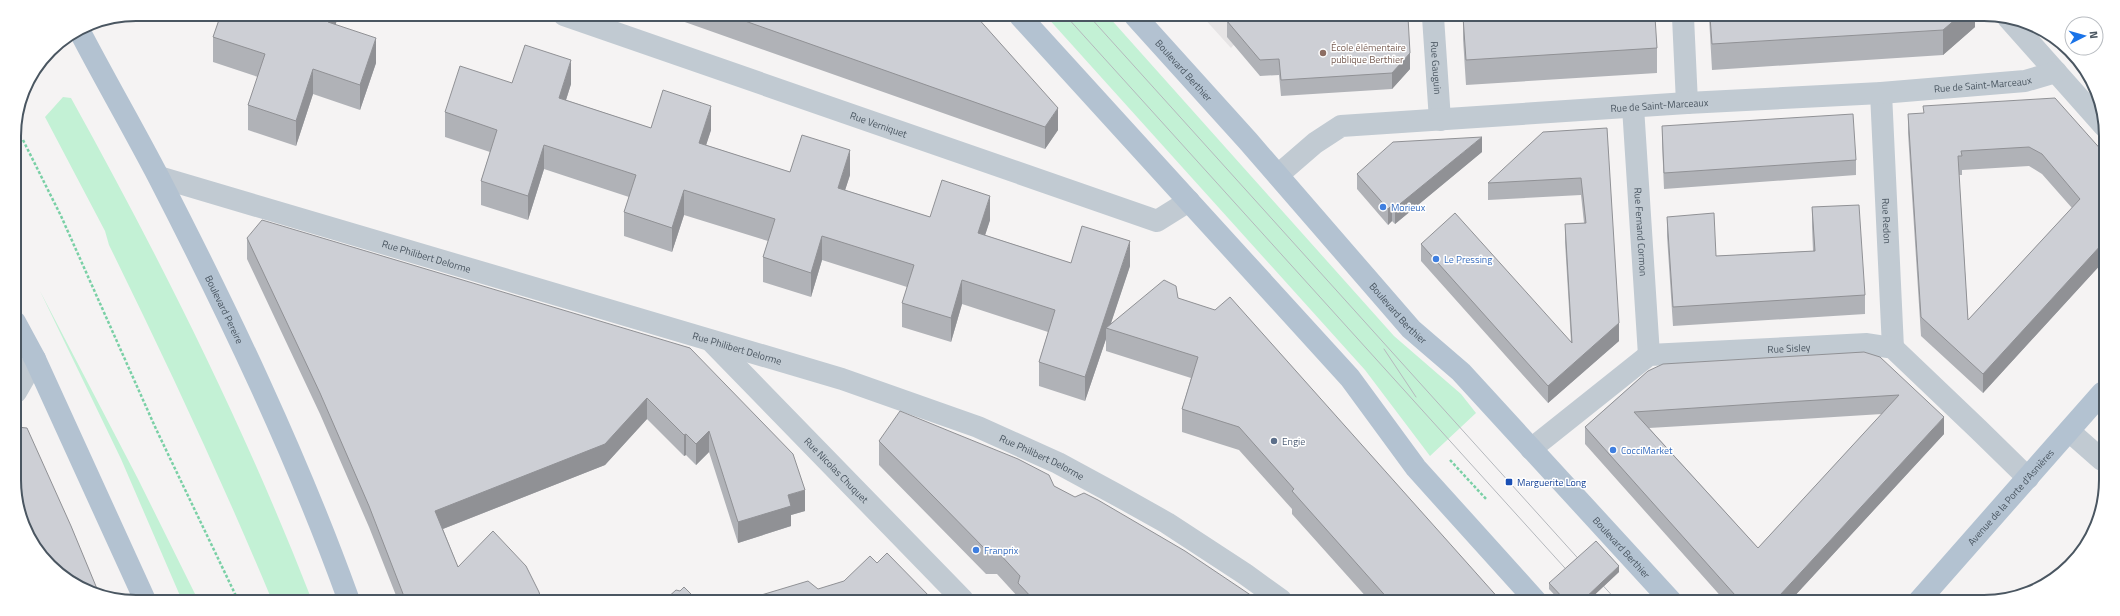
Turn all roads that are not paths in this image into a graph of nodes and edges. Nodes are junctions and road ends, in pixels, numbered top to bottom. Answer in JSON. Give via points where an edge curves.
{"nodes":[{"id":1,"x":581,"y":21,"type":"edge"},
{"id":2,"x":1025,"y":21,"type":"edge"},
{"id":3,"x":1140,"y":21,"type":"edge"},
{"id":4,"x":1433,"y":21,"type":"edge"},
{"id":5,"x":1683,"y":21,"type":"edge"},
{"id":6,"x":2014,"y":25,"type":"edge"},
{"id":7,"x":81,"y":35,"type":"edge"},
{"id":8,"x":2056,"y":72,"type":"junction"},
{"id":9,"x":1881,"y":93,"type":"junction"},
{"id":10,"x":1687,"y":103,"type":"junction"},
{"id":11,"x":1633,"y":108,"type":"junction"},
{"id":12,"x":2098,"y":119,"type":"edge"},
{"id":13,"x":1440,"y":120,"type":"junction"},
{"id":14,"x":1278,"y":174,"type":"junction"},
{"id":15,"x":158,"y":177,"type":"junction"},
{"id":16,"x":1189,"y":201,"type":"junction"},
{"id":17,"x":21,"y":334,"type":"edge"},
{"id":18,"x":710,"y":340,"type":"junction"},
{"id":19,"x":1893,"y":348,"type":"junction"},
{"id":20,"x":1649,"y":355,"type":"junction"},
{"id":21,"x":34,"y":360,"type":"junction"},
{"id":22,"x":21,"y":383,"type":"edge"},
{"id":23,"x":2099,"y":396,"type":"edge"},
{"id":24,"x":2069,"y":431,"type":"junction"},
{"id":25,"x":1530,"y":449,"type":"junction"},
{"id":26,"x":2099,"y":457,"type":"edge"},
{"id":27,"x":2028,"y":478,"type":"junction"},
{"id":28,"x":143,"y":595,"type":"edge"},
{"id":29,"x":347,"y":595,"type":"edge"},
{"id":30,"x":958,"y":595,"type":"edge"},
{"id":31,"x":1274,"y":595,"type":"edge"},
{"id":32,"x":1531,"y":595,"type":"edge"},
{"id":33,"x":1665,"y":595,"type":"edge"},
{"id":34,"x":1924,"y":595,"type":"edge"}],
"edges":[{"from":1,"to":16,"type":"street","name":"Rue Verniquet","via":[[1157,221]]},
{"from":2,"to":16,"type":"main road"},
{"from":3,"to":14,"type":"main road","name":"Boulevard Berthier"},
{"from":4,"to":13,"type":"street","name":"Rue Gauguin"},
{"from":5,"to":10,"type":"street"},
{"from":6,"to":8,"type":"street"},
{"from":7,"to":15,"type":"main road","name":"Boulevard Pereire"},
{"from":8,"to":9,"type":"street","name":"Rue de Saint-Marceaux","via":[[2025,81]]},
{"from":8,"to":12,"type":"street"},
{"from":9,"to":10,"type":"street","name":"Rue de Saint-Marceaux"},
{"from":9,"to":19,"type":"street","name":"Rue Redon"},
{"from":10,"to":11,"type":"street","name":"Rue de Saint-Marceaux"},
{"from":11,"to":13,"type":"street","name":"Rue de Saint-Marceaux"},
{"from":11,"to":20,"type":"street","name":"Rue Fernand Cormon"},
{"from":13,"to":14,"type":"street","name":"Rue de Saint-Marceaux","via":[[1341,126],[1315,143]]},
{"from":14,"to":25,"type":"main road","name":"Boulevard Berthier","via":[[1411,329],[1461,372]]},
{"from":15,"to":18,"type":"street","name":"Rue Philibert Delorme"},
{"from":15,"to":29,"type":"main road","name":"Boulevard Pereire","via":[[222,304],[287,447]]},
{"from":16,"to":32,"type":"main road","via":[[1350,378],[1416,468]]},
{"from":17,"to":21,"type":"main road"},
{"from":18,"to":30,"type":"street","name":"Rue Nicolas Chuquet"},
{"from":18,"to":31,"type":"street","name":"Rue Philibert Delorme","via":[[888,394],[978,427],[1058,463],[1167,523]]},
{"from":19,"to":20,"type":"street","name":"Rue Sisley","via":[[1867,344]]},
{"from":19,"to":27,"type":"street"},
{"from":20,"to":25,"type":"street"},
{"from":21,"to":22,"type":"street"},
{"from":21,"to":28,"type":"main road"},
{"from":23,"to":24,"type":"main road","name":"Avenue de la Porte d'Asnières"},
{"from":24,"to":26,"type":"street"},
{"from":24,"to":27,"type":"main road","name":"Avenue de la Porte d'Asnières"},
{"from":25,"to":33,"type":"main road","name":"Boulevard Berthier"},
{"from":27,"to":34,"type":"main road","name":"Avenue de la Porte d'Asnières"}]}
